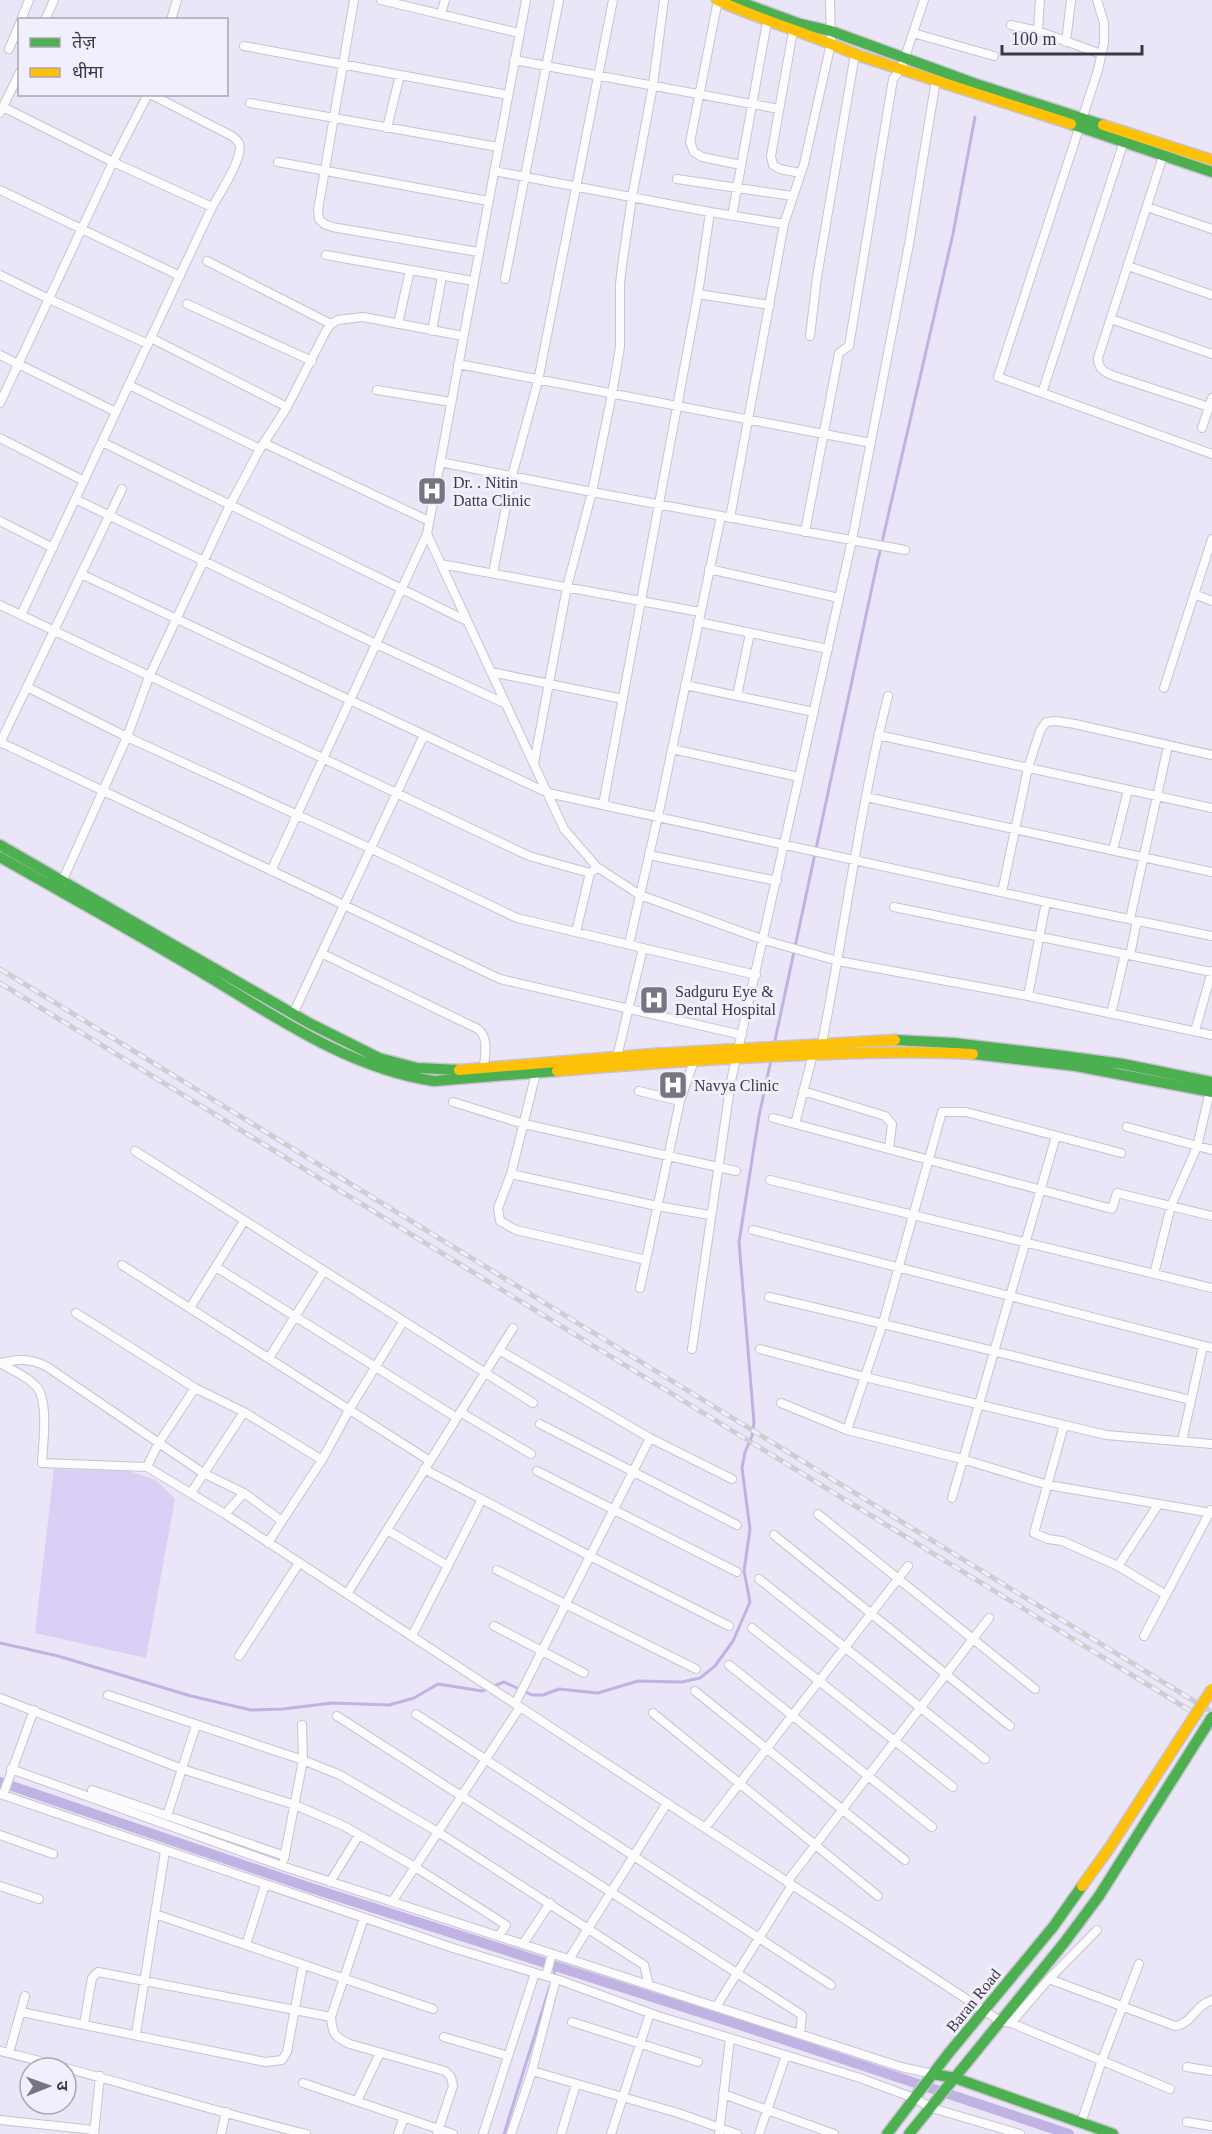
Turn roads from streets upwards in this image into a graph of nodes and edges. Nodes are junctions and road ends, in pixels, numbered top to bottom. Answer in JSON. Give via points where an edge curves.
{"nodes":[{"id":1,"x":29,"y":0,"type":"edge"},
{"id":2,"x":54,"y":0,"type":"edge"},
{"id":3,"x":177,"y":0,"type":"edge"},
{"id":4,"x":354,"y":0,"type":"edge"},
{"id":5,"x":445,"y":0,"type":"edge"},
{"id":6,"x":526,"y":0,"type":"edge"},
{"id":7,"x":559,"y":0,"type":"edge"},
{"id":8,"x":613,"y":0,"type":"edge"},
{"id":9,"x":664,"y":0,"type":"edge"},
{"id":10,"x":718,"y":0,"type":"edge"},
{"id":11,"x":735,"y":0,"type":"edge"},
{"id":12,"x":830,"y":0,"type":"edge"},
{"id":13,"x":924,"y":0,"type":"edge"},
{"id":14,"x":1040,"y":0,"type":"edge"},
{"id":15,"x":1071,"y":0,"type":"edge"},
{"id":16,"x":1096,"y":0,"type":"edge"},
{"id":17,"x":386,"y":1,"type":"edge"},
{"id":18,"x":441,"y":14,"type":"junction"},
{"id":19,"x":21,"y":18,"type":"edge"},
{"id":20,"x":46,"y":18,"type":"edge"},
{"id":21,"x":172,"y":18,"type":"edge"},
{"id":22,"x":770,"y":18,"type":"junction"},
{"id":23,"x":1011,"y":25,"type":"dead end"},
{"id":24,"x":18,"y":26,"type":"edge"},
{"id":25,"x":793,"y":31,"type":"junction"},
{"id":26,"x":1038,"y":31,"type":"junction"},
{"id":27,"x":519,"y":33,"type":"junction"},
{"id":28,"x":913,"y":33,"type":"junction"},
{"id":29,"x":831,"y":37,"type":"junction"},
{"id":30,"x":1066,"y":42,"type":"junction"},
{"id":31,"x":244,"y":46,"type":"dead end"},
{"id":32,"x":9,"y":49,"type":"dead end"},
{"id":33,"x":855,"y":54,"type":"junction"},
{"id":34,"x":1101,"y":54,"type":"junction"},
{"id":35,"x":994,"y":57,"type":"dead end"},
{"id":36,"x":514,"y":60,"type":"junction"},
{"id":37,"x":902,"y":64,"type":"junction"},
{"id":38,"x":343,"y":65,"type":"junction"},
{"id":39,"x":546,"y":67,"type":"junction"},
{"id":40,"x":400,"y":75,"type":"junction"},
{"id":41,"x":18,"y":76,"type":"edge"},
{"id":42,"x":598,"y":77,"type":"junction"},
{"id":43,"x":936,"y":80,"type":"junction"},
{"id":44,"x":653,"y":85,"type":"junction"},
{"id":45,"x":508,"y":95,"type":"junction"},
{"id":46,"x":699,"y":95,"type":"junction"},
{"id":47,"x":148,"y":96,"type":"edge"},
{"id":48,"x":153,"y":96,"type":"edge"},
{"id":49,"x":250,"y":103,"type":"dead end"},
{"id":50,"x":752,"y":104,"type":"junction"},
{"id":51,"x":779,"y":109,"type":"junction"},
{"id":52,"x":1,"y":110,"type":"edge"},
{"id":53,"x":334,"y":118,"type":"junction"},
{"id":54,"x":1081,"y":123,"type":"junction"},
{"id":55,"x":387,"y":128,"type":"junction"},
{"id":56,"x":1125,"y":137,"type":"junction"},
{"id":57,"x":498,"y":147,"type":"junction"},
{"id":58,"x":1163,"y":156,"type":"junction"},
{"id":59,"x":1212,"y":160,"type":"edge"},
{"id":60,"x":113,"y":162,"type":"junction"},
{"id":61,"x":279,"y":162,"type":"dead end"},
{"id":62,"x":741,"y":165,"type":"junction"},
{"id":63,"x":325,"y":171,"type":"junction"},
{"id":64,"x":494,"y":171,"type":"junction"},
{"id":65,"x":1212,"y":172,"type":"edge"},
{"id":66,"x":800,"y":173,"type":"junction"},
{"id":67,"x":525,"y":176,"type":"junction"},
{"id":68,"x":677,"y":179,"type":"dead end"},
{"id":69,"x":575,"y":186,"type":"junction"},
{"id":70,"x":737,"y":189,"type":"junction"},
{"id":71,"x":0,"y":190,"type":"edge"},
{"id":72,"x":792,"y":196,"type":"junction"},
{"id":73,"x":632,"y":197,"type":"junction"},
{"id":74,"x":488,"y":201,"type":"junction"},
{"id":75,"x":212,"y":207,"type":"junction"},
{"id":76,"x":1147,"y":207,"type":"junction"},
{"id":77,"x":710,"y":212,"type":"junction"},
{"id":78,"x":732,"y":216,"type":"junction"},
{"id":79,"x":784,"y":224,"type":"junction"},
{"id":80,"x":81,"y":229,"type":"junction"},
{"id":81,"x":1212,"y":229,"type":"edge"},
{"id":82,"x":478,"y":252,"type":"junction"},
{"id":83,"x":327,"y":255,"type":"dead end"},
{"id":84,"x":207,"y":261,"type":"dead end"},
{"id":85,"x":1128,"y":266,"type":"junction"},
{"id":86,"x":410,"y":270,"type":"junction"},
{"id":87,"x":0,"y":275,"type":"edge"},
{"id":88,"x":180,"y":276,"type":"junction"},
{"id":89,"x":442,"y":276,"type":"junction"},
{"id":90,"x":505,"y":279,"type":"dead end"},
{"id":91,"x":473,"y":281,"type":"junction"},
{"id":92,"x":698,"y":294,"type":"junction"},
{"id":93,"x":1212,"y":295,"type":"edge"},
{"id":94,"x":49,"y":299,"type":"junction"},
{"id":95,"x":187,"y":304,"type":"dead end"},
{"id":96,"x":770,"y":305,"type":"junction"},
{"id":97,"x":1111,"y":319,"type":"junction"},
{"id":98,"x":331,"y":324,"type":"junction"},
{"id":99,"x":398,"y":324,"type":"junction"},
{"id":100,"x":432,"y":330,"type":"junction"},
{"id":101,"x":463,"y":336,"type":"junction"},
{"id":102,"x":810,"y":336,"type":"dead end"},
{"id":103,"x":149,"y":341,"type":"junction"},
{"id":104,"x":1212,"y":354,"type":"edge"},
{"id":105,"x":0,"y":355,"type":"edge"},
{"id":106,"x":312,"y":361,"type":"junction"},
{"id":107,"x":18,"y":364,"type":"junction"},
{"id":108,"x":458,"y":364,"type":"junction"},
{"id":109,"x":538,"y":381,"type":"junction"},
{"id":110,"x":129,"y":385,"type":"junction"},
{"id":111,"x":377,"y":390,"type":"dead end"},
{"id":112,"x":1042,"y":393,"type":"junction"},
{"id":113,"x":612,"y":394,"type":"junction"},
{"id":114,"x":1212,"y":398,"type":"edge"},
{"id":115,"x":451,"y":402,"type":"junction"},
{"id":116,"x":0,"y":403,"type":"edge"},
{"id":117,"x":677,"y":406,"type":"junction"},
{"id":118,"x":287,"y":407,"type":"junction"},
{"id":119,"x":1209,"y":407,"type":"junction"},
{"id":120,"x":116,"y":412,"type":"junction"},
{"id":121,"x":749,"y":420,"type":"junction"},
{"id":122,"x":1202,"y":428,"type":"dead end"},
{"id":123,"x":825,"y":434,"type":"junction"},
{"id":124,"x":0,"y":438,"type":"edge"},
{"id":125,"x":102,"y":442,"type":"junction"},
{"id":126,"x":871,"y":443,"type":"junction"},
{"id":127,"x":262,"y":446,"type":"junction"},
{"id":128,"x":1212,"y":454,"type":"edge"},
{"id":129,"x":440,"y":462,"type":"junction"},
{"id":130,"x":512,"y":476,"type":"junction"},
{"id":131,"x":84,"y":481,"type":"junction"},
{"id":132,"x":122,"y":489,"type":"dead end"},
{"id":133,"x":591,"y":492,"type":"junction"},
{"id":134,"x":75,"y":499,"type":"junction"},
{"id":135,"x":659,"y":504,"type":"junction"},
{"id":136,"x":231,"y":505,"type":"junction"},
{"id":137,"x":109,"y":516,"type":"junction"},
{"id":138,"x":721,"y":516,"type":"junction"},
{"id":139,"x":730,"y":518,"type":"junction"},
{"id":140,"x":0,"y":521,"type":"edge"},
{"id":141,"x":429,"y":521,"type":"junction"},
{"id":142,"x":805,"y":532,"type":"junction"},
{"id":143,"x":427,"y":534,"type":"junction"},
{"id":144,"x":1212,"y":539,"type":"edge"},
{"id":145,"x":852,"y":540,"type":"junction"},
{"id":146,"x":52,"y":548,"type":"junction"},
{"id":147,"x":905,"y":550,"type":"dead end"},
{"id":148,"x":204,"y":561,"type":"junction"},
{"id":149,"x":441,"y":564,"type":"junction"},
{"id":150,"x":709,"y":569,"type":"junction"},
{"id":151,"x":493,"y":573,"type":"junction"},
{"id":152,"x":81,"y":574,"type":"junction"},
{"id":153,"x":567,"y":587,"type":"junction"},
{"id":154,"x":402,"y":588,"type":"junction"},
{"id":155,"x":1194,"y":594,"type":"junction"},
{"id":156,"x":839,"y":598,"type":"junction"},
{"id":157,"x":641,"y":601,"type":"junction"},
{"id":158,"x":1212,"y":601,"type":"edge"},
{"id":159,"x":0,"y":605,"type":"edge"},
{"id":160,"x":700,"y":612,"type":"junction"},
{"id":161,"x":21,"y":615,"type":"junction"},
{"id":162,"x":177,"y":619,"type":"junction"},
{"id":163,"x":467,"y":621,"type":"junction"},
{"id":164,"x":698,"y":622,"type":"junction"},
{"id":165,"x":54,"y":631,"type":"junction"},
{"id":166,"x":750,"y":633,"type":"junction"},
{"id":167,"x":376,"y":644,"type":"junction"},
{"id":168,"x":828,"y":649,"type":"junction"},
{"id":169,"x":491,"y":672,"type":"junction"},
{"id":170,"x":149,"y":677,"type":"junction"},
{"id":171,"x":549,"y":684,"type":"junction"},
{"id":172,"x":685,"y":685,"type":"junction"},
{"id":173,"x":27,"y":687,"type":"junction"},
{"id":174,"x":1164,"y":688,"type":"dead end"},
{"id":175,"x":736,"y":696,"type":"junction"},
{"id":176,"x":888,"y":696,"type":"dead end"},
{"id":177,"x":623,"y":699,"type":"junction"},
{"id":178,"x":350,"y":700,"type":"junction"},
{"id":179,"x":506,"y":704,"type":"junction"},
{"id":180,"x":814,"y":712,"type":"junction"},
{"id":181,"x":424,"y":735,"type":"junction"},
{"id":182,"x":878,"y":735,"type":"junction"},
{"id":183,"x":127,"y":737,"type":"junction"},
{"id":184,"x":0,"y":742,"type":"edge"},
{"id":185,"x":1168,"y":746,"type":"junction"},
{"id":186,"x":672,"y":749,"type":"junction"},
{"id":187,"x":1212,"y":755,"type":"edge"},
{"id":188,"x":323,"y":758,"type":"junction"},
{"id":189,"x":534,"y":763,"type":"junction"},
{"id":190,"x":1028,"y":768,"type":"junction"},
{"id":191,"x":799,"y":777,"type":"junction"},
{"id":192,"x":1128,"y":790,"type":"junction"},
{"id":193,"x":101,"y":791,"type":"junction"},
{"id":194,"x":548,"y":793,"type":"junction"},
{"id":195,"x":397,"y":794,"type":"junction"},
{"id":196,"x":1157,"y":796,"type":"junction"},
{"id":197,"x":866,"y":797,"type":"junction"},
{"id":198,"x":603,"y":805,"type":"junction"},
{"id":199,"x":1212,"y":808,"type":"edge"},
{"id":200,"x":296,"y":815,"type":"junction"},
{"id":201,"x":658,"y":816,"type":"junction"},
{"id":202,"x":1015,"y":829,"type":"junction"},
{"id":203,"x":785,"y":844,"type":"junction"},
{"id":204,"x":0,"y":845,"type":"edge"},
{"id":205,"x":372,"y":849,"type":"junction"},
{"id":206,"x":1113,"y":850,"type":"junction"},
{"id":207,"x":649,"y":855,"type":"junction"},
{"id":208,"x":0,"y":857,"type":"edge"},
{"id":209,"x":1144,"y":857,"type":"junction"},
{"id":210,"x":853,"y":859,"type":"junction"},
{"id":211,"x":597,"y":867,"type":"junction"},
{"id":212,"x":271,"y":871,"type":"junction"},
{"id":213,"x":1212,"y":872,"type":"edge"},
{"id":214,"x":590,"y":873,"type":"junction"},
{"id":215,"x":777,"y":881,"type":"junction"},
{"id":216,"x":60,"y":886,"type":"junction"},
{"id":217,"x":1002,"y":892,"type":"junction"},
{"id":218,"x":640,"y":895,"type":"junction"},
{"id":219,"x":1046,"y":902,"type":"junction"},
{"id":220,"x":346,"y":905,"type":"junction"},
{"id":221,"x":894,"y":907,"type":"dead end"},
{"id":222,"x":1133,"y":920,"type":"junction"},
{"id":223,"x":576,"y":932,"type":"junction"},
{"id":224,"x":1040,"y":936,"type":"junction"},
{"id":225,"x":1212,"y":936,"type":"edge"},
{"id":226,"x":764,"y":940,"type":"junction"},
{"id":227,"x":628,"y":944,"type":"junction"},
{"id":228,"x":643,"y":948,"type":"junction"},
{"id":229,"x":323,"y":954,"type":"junction"},
{"id":230,"x":1127,"y":954,"type":"junction"},
{"id":231,"x":838,"y":961,"type":"junction"},
{"id":232,"x":1212,"y":971,"type":"edge"},
{"id":233,"x":756,"y":975,"type":"junction"},
{"id":234,"x":1028,"y":996,"type":"junction"},
{"id":235,"x":628,"y":1008,"type":"junction"},
{"id":236,"x":293,"y":1014,"type":"junction"},
{"id":237,"x":1111,"y":1014,"type":"junction"},
{"id":238,"x":1195,"y":1031,"type":"junction"},
{"id":239,"x":742,"y":1035,"type":"junction"},
{"id":240,"x":1212,"y":1035,"type":"edge"},
{"id":241,"x":822,"y":1043,"type":"junction"},
{"id":242,"x":787,"y":1050,"type":"junction"},
{"id":243,"x":738,"y":1054,"type":"junction"},
{"id":244,"x":813,"y":1054,"type":"junction"},
{"id":245,"x":617,"y":1057,"type":"junction"},
{"id":246,"x":694,"y":1061,"type":"junction"},
{"id":247,"x":484,"y":1067,"type":"junction"},
{"id":248,"x":536,"y":1072,"type":"junction"},
{"id":249,"x":1211,"y":1088,"type":"edge"},
{"id":250,"x":639,"y":1091,"type":"dead end"},
{"id":251,"x":803,"y":1091,"type":"junction"},
{"id":252,"x":680,"y":1101,"type":"junction"},
{"id":253,"x":453,"y":1102,"type":"dead end"},
{"id":254,"x":773,"y":1118,"type":"dead end"},
{"id":255,"x":524,"y":1124,"type":"junction"},
{"id":256,"x":795,"y":1124,"type":"junction"},
{"id":257,"x":1127,"y":1127,"type":"dead end"},
{"id":258,"x":1056,"y":1136,"type":"junction"},
{"id":259,"x":1197,"y":1147,"type":"junction"},
{"id":260,"x":889,"y":1149,"type":"junction"},
{"id":261,"x":1212,"y":1150,"type":"edge"},
{"id":262,"x":135,"y":1151,"type":"dead end"},
{"id":263,"x":1121,"y":1153,"type":"dead end"},
{"id":264,"x":668,"y":1155,"type":"junction"},
{"id":265,"x":930,"y":1160,"type":"junction"},
{"id":266,"x":718,"y":1167,"type":"junction"},
{"id":267,"x":736,"y":1172,"type":"dead end"},
{"id":268,"x":511,"y":1174,"type":"junction"},
{"id":269,"x":770,"y":1179,"type":"dead end"},
{"id":270,"x":1041,"y":1190,"type":"junction"},
{"id":271,"x":657,"y":1206,"type":"junction"},
{"id":272,"x":1171,"y":1206,"type":"junction"},
{"id":273,"x":710,"y":1215,"type":"junction"},
{"id":274,"x":915,"y":1215,"type":"junction"},
{"id":275,"x":1212,"y":1216,"type":"edge"},
{"id":276,"x":244,"y":1221,"type":"junction"},
{"id":277,"x":753,"y":1230,"type":"dead end"},
{"id":278,"x":1026,"y":1244,"type":"junction"},
{"id":279,"x":646,"y":1260,"type":"junction"},
{"id":280,"x":122,"y":1265,"type":"dead end"},
{"id":281,"x":216,"y":1267,"type":"junction"},
{"id":282,"x":899,"y":1268,"type":"junction"},
{"id":283,"x":323,"y":1272,"type":"junction"},
{"id":284,"x":1154,"y":1274,"type":"junction"},
{"id":285,"x":640,"y":1288,"type":"dead end"},
{"id":286,"x":1212,"y":1288,"type":"edge"},
{"id":287,"x":769,"y":1297,"type":"dead end"},
{"id":288,"x":1010,"y":1297,"type":"junction"},
{"id":289,"x":190,"y":1308,"type":"junction"},
{"id":290,"x":76,"y":1313,"type":"dead end"},
{"id":291,"x":295,"y":1316,"type":"junction"},
{"id":292,"x":403,"y":1322,"type":"junction"},
{"id":293,"x":884,"y":1323,"type":"junction"},
{"id":294,"x":513,"y":1328,"type":"dead end"},
{"id":295,"x":1208,"y":1347,"type":"edge"},
{"id":296,"x":692,"y":1349,"type":"dead end"},
{"id":297,"x":760,"y":1349,"type":"dead end"},
{"id":298,"x":499,"y":1350,"type":"junction"},
{"id":299,"x":994,"y":1353,"type":"junction"},
{"id":300,"x":269,"y":1359,"type":"junction"},
{"id":301,"x":0,"y":1363,"type":"edge"},
{"id":302,"x":375,"y":1367,"type":"junction"},
{"id":303,"x":484,"y":1373,"type":"junction"},
{"id":304,"x":865,"y":1377,"type":"junction"},
{"id":305,"x":195,"y":1388,"type":"junction"},
{"id":306,"x":1191,"y":1400,"type":"junction"},
{"id":307,"x":533,"y":1403,"type":"dead end"},
{"id":308,"x":781,"y":1403,"type":"dead end"},
{"id":309,"x":979,"y":1404,"type":"junction"},
{"id":310,"x":349,"y":1410,"type":"junction"},
{"id":311,"x":244,"y":1412,"type":"junction"},
{"id":312,"x":458,"y":1415,"type":"junction"},
{"id":313,"x":540,"y":1424,"type":"dead end"},
{"id":314,"x":1064,"y":1425,"type":"junction"},
{"id":315,"x":847,"y":1430,"type":"junction"},
{"id":316,"x":650,"y":1438,"type":"junction"},
{"id":317,"x":1182,"y":1441,"type":"junction"},
{"id":318,"x":158,"y":1444,"type":"junction"},
{"id":319,"x":1212,"y":1444,"type":"edge"},
{"id":320,"x":531,"y":1454,"type":"dead end"},
{"id":321,"x":963,"y":1459,"type":"junction"},
{"id":322,"x":322,"y":1460,"type":"junction"},
{"id":323,"x":430,"y":1461,"type":"junction"},
{"id":324,"x":147,"y":1467,"type":"junction"},
{"id":325,"x":424,"y":1469,"type":"junction"},
{"id":326,"x":537,"y":1471,"type":"dead end"},
{"id":327,"x":202,"y":1473,"type":"junction"},
{"id":328,"x":632,"y":1473,"type":"junction"},
{"id":329,"x":732,"y":1479,"type":"dead end"},
{"id":330,"x":1048,"y":1485,"type":"junction"},
{"id":331,"x":191,"y":1493,"type":"junction"},
{"id":332,"x":244,"y":1493,"type":"junction"},
{"id":333,"x":952,"y":1498,"type":"dead end"},
{"id":334,"x":482,"y":1499,"type":"junction"},
{"id":335,"x":1158,"y":1505,"type":"junction"},
{"id":336,"x":613,"y":1510,"type":"junction"},
{"id":337,"x":1211,"y":1511,"type":"edge"},
{"id":338,"x":818,"y":1514,"type":"dead end"},
{"id":339,"x":225,"y":1515,"type":"junction"},
{"id":340,"x":282,"y":1521,"type":"junction"},
{"id":341,"x":736,"y":1525,"type":"dead end"},
{"id":342,"x":387,"y":1530,"type":"junction"},
{"id":343,"x":774,"y":1534,"type":"dead end"},
{"id":344,"x":268,"y":1543,"type":"junction"},
{"id":345,"x":590,"y":1556,"type":"junction"},
{"id":346,"x":299,"y":1563,"type":"junction"},
{"id":347,"x":448,"y":1566,"type":"junction"},
{"id":348,"x":908,"y":1566,"type":"dead end"},
{"id":349,"x":1118,"y":1566,"type":"junction"},
{"id":350,"x":497,"y":1570,"type":"dead end"},
{"id":351,"x":737,"y":1572,"type":"dead end"},
{"id":352,"x":759,"y":1579,"type":"dead end"},
{"id":353,"x":898,"y":1579,"type":"junction"},
{"id":354,"x":347,"y":1594,"type":"junction"},
{"id":355,"x":1166,"y":1595,"type":"junction"},
{"id":356,"x":566,"y":1603,"type":"junction"},
{"id":357,"x":871,"y":1613,"type":"junction"},
{"id":358,"x":990,"y":1618,"type":"dead end"},
{"id":359,"x":494,"y":1626,"type":"dead end"},
{"id":360,"x":729,"y":1626,"type":"dead end"},
{"id":361,"x":752,"y":1628,"type":"dead end"},
{"id":362,"x":412,"y":1636,"type":"junction"},
{"id":363,"x":1144,"y":1636,"type":"dead end"},
{"id":364,"x":973,"y":1639,"type":"junction"},
{"id":365,"x":845,"y":1647,"type":"junction"},
{"id":366,"x":542,"y":1651,"type":"junction"},
{"id":367,"x":239,"y":1656,"type":"dead end"},
{"id":368,"x":729,"y":1665,"type":"dead end"},
{"id":369,"x":696,"y":1669,"type":"dead end"},
{"id":370,"x":584,"y":1673,"type":"dead end"},
{"id":371,"x":946,"y":1674,"type":"junction"},
{"id":372,"x":819,"y":1681,"type":"junction"},
{"id":373,"x":1035,"y":1689,"type":"dead end"},
{"id":374,"x":1212,"y":1689,"type":"edge"},
{"id":375,"x":695,"y":1691,"type":"dead end"},
{"id":376,"x":108,"y":1695,"type":"dead end"},
{"id":377,"x":0,"y":1698,"type":"edge"},
{"id":378,"x":517,"y":1705,"type":"junction"},
{"id":379,"x":921,"y":1708,"type":"junction"},
{"id":380,"x":34,"y":1710,"type":"junction"},
{"id":381,"x":653,"y":1713,"type":"dead end"},
{"id":382,"x":416,"y":1714,"type":"dead end"},
{"id":383,"x":792,"y":1715,"type":"junction"},
{"id":384,"x":337,"y":1716,"type":"dead end"},
{"id":385,"x":1212,"y":1716,"type":"edge"},
{"id":386,"x":196,"y":1725,"type":"junction"},
{"id":387,"x":302,"y":1725,"type":"dead end"},
{"id":388,"x":1010,"y":1726,"type":"dead end"},
{"id":389,"x":895,"y":1742,"type":"junction"},
{"id":390,"x":766,"y":1749,"type":"junction"},
{"id":391,"x":985,"y":1759,"type":"dead end"},
{"id":392,"x":303,"y":1760,"type":"junction"},
{"id":393,"x":485,"y":1760,"type":"junction"},
{"id":394,"x":182,"y":1769,"type":"junction"},
{"id":395,"x":10,"y":1772,"type":"junction"},
{"id":396,"x":868,"y":1776,"type":"junction"},
{"id":397,"x":740,"y":1783,"type":"junction"},
{"id":398,"x":952,"y":1787,"type":"dead end"},
{"id":399,"x":92,"y":1790,"type":"dead end"},
{"id":400,"x":2,"y":1792,"type":"edge"},
{"id":401,"x":461,"y":1796,"type":"junction"},
{"id":402,"x":667,"y":1803,"type":"junction"},
{"id":403,"x":295,"y":1805,"type":"junction"},
{"id":404,"x":842,"y":1810,"type":"junction"},
{"id":405,"x":167,"y":1816,"type":"junction"},
{"id":406,"x":932,"y":1827,"type":"dead end"},
{"id":407,"x":705,"y":1828,"type":"junction"},
{"id":408,"x":438,"y":1832,"type":"junction"},
{"id":409,"x":0,"y":1835,"type":"edge"},
{"id":410,"x":360,"y":1835,"type":"junction"},
{"id":411,"x":816,"y":1845,"type":"junction"},
{"id":412,"x":165,"y":1851,"type":"junction"},
{"id":413,"x":54,"y":1854,"type":"dead end"},
{"id":414,"x":285,"y":1856,"type":"junction"},
{"id":415,"x":633,"y":1856,"type":"junction"},
{"id":416,"x":905,"y":1860,"type":"dead end"},
{"id":417,"x":282,"y":1866,"type":"junction"},
{"id":418,"x":415,"y":1867,"type":"junction"},
{"id":419,"x":330,"y":1882,"type":"junction"},
{"id":420,"x":790,"y":1883,"type":"junction"},
{"id":421,"x":265,"y":1885,"type":"junction"},
{"id":422,"x":0,"y":1886,"type":"edge"},
{"id":423,"x":610,"y":1892,"type":"junction"},
{"id":424,"x":878,"y":1896,"type":"dead end"},
{"id":425,"x":39,"y":1899,"type":"dead end"},
{"id":426,"x":392,"y":1902,"type":"junction"},
{"id":427,"x":550,"y":1904,"type":"junction"},
{"id":428,"x":155,"y":1914,"type":"junction"},
{"id":429,"x":364,"y":1918,"type":"junction"},
{"id":430,"x":588,"y":1928,"type":"junction"},
{"id":431,"x":1097,"y":1930,"type":"dead end"},
{"id":432,"x":499,"y":1936,"type":"junction"},
{"id":433,"x":759,"y":1938,"type":"junction"},
{"id":434,"x":523,"y":1944,"type":"junction"},
{"id":435,"x":246,"y":1945,"type":"junction"},
{"id":436,"x":552,"y":1954,"type":"junction"},
{"id":437,"x":568,"y":1959,"type":"junction"},
{"id":438,"x":1139,"y":1964,"type":"dead end"},
{"id":439,"x":303,"y":1965,"type":"junction"},
{"id":440,"x":540,"y":1974,"type":"junction"},
{"id":441,"x":736,"y":1974,"type":"junction"},
{"id":442,"x":344,"y":1979,"type":"junction"},
{"id":443,"x":1049,"y":1979,"type":"junction"},
{"id":444,"x":144,"y":1980,"type":"junction"},
{"id":445,"x":559,"y":1980,"type":"junction"},
{"id":446,"x":649,"y":1985,"type":"junction"},
{"id":447,"x":831,"y":1985,"type":"dead end"},
{"id":448,"x":25,"y":1996,"type":"dead end"},
{"id":449,"x":1212,"y":2000,"type":"edge"},
{"id":450,"x":716,"y":2007,"type":"junction"},
{"id":451,"x":295,"y":2008,"type":"junction"},
{"id":452,"x":1122,"y":2008,"type":"junction"},
{"id":453,"x":433,"y":2009,"type":"dead end"},
{"id":454,"x":984,"y":2010,"type":"junction"},
{"id":455,"x":21,"y":2012,"type":"junction"},
{"id":456,"x":650,"y":2013,"type":"junction"},
{"id":457,"x":331,"y":2017,"type":"junction"},
{"id":458,"x":572,"y":2022,"type":"dead end"},
{"id":459,"x":1005,"y":2022,"type":"junction"},
{"id":460,"x":84,"y":2024,"type":"junction"},
{"id":461,"x":136,"y":2034,"type":"junction"},
{"id":462,"x":800,"y":2034,"type":"junction"},
{"id":463,"x":444,"y":2037,"type":"dead end"},
{"id":464,"x":730,"y":2038,"type":"junction"},
{"id":465,"x":639,"y":2045,"type":"junction"},
{"id":466,"x":0,"y":2050,"type":"edge"},
{"id":467,"x":9,"y":2053,"type":"junction"},
{"id":468,"x":380,"y":2053,"type":"junction"},
{"id":469,"x":786,"y":2055,"type":"junction"},
{"id":470,"x":508,"y":2056,"type":"junction"},
{"id":471,"x":1102,"y":2060,"type":"junction"},
{"id":472,"x":698,"y":2062,"type":"dead end"},
{"id":473,"x":1187,"y":2067,"type":"dead end"},
{"id":474,"x":532,"y":2071,"type":"junction"},
{"id":475,"x":1212,"y":2071,"type":"edge"},
{"id":476,"x":100,"y":2076,"type":"junction"},
{"id":477,"x":931,"y":2077,"type":"junction"},
{"id":478,"x":303,"y":2083,"type":"dead end"},
{"id":479,"x":952,"y":2083,"type":"junction"},
{"id":480,"x":576,"y":2084,"type":"junction"},
{"id":481,"x":1170,"y":2089,"type":"dead end"},
{"id":482,"x":723,"y":2094,"type":"junction"},
{"id":483,"x":916,"y":2096,"type":"junction"},
{"id":484,"x":623,"y":2098,"type":"junction"},
{"id":485,"x":357,"y":2102,"type":"junction"},
{"id":486,"x":935,"y":2104,"type":"junction"},
{"id":487,"x":767,"y":2109,"type":"junction"},
{"id":488,"x":226,"y":2112,"type":"junction"},
{"id":489,"x":404,"y":2117,"type":"junction"},
{"id":490,"x":0,"y":2120,"type":"edge"},
{"id":491,"x":1186,"y":2122,"type":"dead end"},
{"id":492,"x":1081,"y":2123,"type":"junction"},
{"id":493,"x":270,"y":2125,"type":"junction"},
{"id":494,"x":1212,"y":2126,"type":"edge"},
{"id":495,"x":719,"y":2131,"type":"edge"},
{"id":496,"x":94,"y":2132,"type":"edge"},
{"id":497,"x":438,"y":2132,"type":"edge"},
{"id":498,"x":221,"y":2134,"type":"edge"},
{"id":499,"x":268,"y":2134,"type":"edge"},
{"id":500,"x":306,"y":2134,"type":"edge"},
{"id":501,"x":398,"y":2134,"type":"edge"},
{"id":502,"x":453,"y":2134,"type":"edge"},
{"id":503,"x":483,"y":2134,"type":"edge"},
{"id":504,"x":511,"y":2134,"type":"edge"},
{"id":505,"x":561,"y":2134,"type":"edge"},
{"id":506,"x":612,"y":2134,"type":"edge"},
{"id":507,"x":737,"y":2134,"type":"edge"},
{"id":508,"x":759,"y":2134,"type":"edge"},
{"id":509,"x":834,"y":2134,"type":"edge"},
{"id":510,"x":887,"y":2134,"type":"edge"},
{"id":511,"x":909,"y":2134,"type":"edge"},
{"id":512,"x":1020,"y":2134,"type":"edge"},
{"id":513,"x":1113,"y":2134,"type":"edge"}],
"edges":[{"from":1,"to":19,"type":"street"},
{"from":2,"to":20,"type":"street"},
{"from":3,"to":21,"type":"street"},
{"from":4,"to":38,"type":"street"},
{"from":5,"to":18,"type":"street"},
{"from":6,"to":27,"type":"street"},
{"from":7,"to":39,"type":"street"},
{"from":8,"to":42,"type":"street"},
{"from":9,"to":44,"type":"street"},
{"from":10,"to":22,"type":"street"},
{"from":10,"to":46,"type":"street"},
{"from":11,"to":22,"type":"street"},
{"from":12,"to":29,"type":"street"},
{"from":13,"to":28,"type":"street"},
{"from":14,"to":26,"type":"street"},
{"from":15,"to":30,"type":"street"},
{"from":16,"to":34,"type":"street","via":[[1104,24]]},
{"from":17,"to":18,"type":"street"},
{"from":18,"to":27,"type":"street"},
{"from":22,"to":25,"type":"street"},
{"from":22,"to":29,"type":"street","via":[[800,24]]},
{"from":22,"to":50,"type":"street"},
{"from":23,"to":26,"type":"street"},
{"from":24,"to":32,"type":"street"},
{"from":25,"to":29,"type":"street"},
{"from":25,"to":51,"type":"street"},
{"from":26,"to":30,"type":"street"},
{"from":27,"to":36,"type":"street"},
{"from":28,"to":35,"type":"street"},
{"from":28,"to":37,"type":"street"},
{"from":29,"to":33,"type":"street"},
{"from":29,"to":37,"type":"street"},
{"from":29,"to":66,"type":"street"},
{"from":30,"to":34,"type":"street"},
{"from":31,"to":38,"type":"street"},
{"from":33,"to":37,"type":"street"},
{"from":33,"to":102,"type":"street"},
{"from":34,"to":54,"type":"street"},
{"from":36,"to":39,"type":"street"},
{"from":36,"to":45,"type":"street"},
{"from":37,"to":43,"type":"street"},
{"from":37,"to":54,"type":"street"},
{"from":37,"to":123,"type":"street","via":[[893,79],[849,346],[839,353]]},
{"from":38,"to":40,"type":"street"},
{"from":38,"to":53,"type":"street"},
{"from":39,"to":42,"type":"street"},
{"from":39,"to":67,"type":"street"},
{"from":40,"to":45,"type":"street"},
{"from":40,"to":55,"type":"street"},
{"from":41,"to":52,"type":"street"},
{"from":42,"to":44,"type":"street"},
{"from":42,"to":69,"type":"street"},
{"from":43,"to":54,"type":"street"},
{"from":43,"to":126,"type":"street"},
{"from":44,"to":46,"type":"street"},
{"from":44,"to":73,"type":"street"},
{"from":45,"to":57,"type":"street"},
{"from":46,"to":50,"type":"street"},
{"from":46,"to":62,"type":"street","via":[[690,142],[694,152]]},
{"from":47,"to":60,"type":"street"},
{"from":48,"to":75,"type":"street","via":[[239,143],[237,161]]},
{"from":49,"to":53,"type":"street"},
{"from":50,"to":51,"type":"street"},
{"from":50,"to":62,"type":"street"},
{"from":51,"to":66,"type":"street","via":[[773,165]]},
{"from":52,"to":60,"type":"street"},
{"from":53,"to":55,"type":"street"},
{"from":53,"to":63,"type":"street"},
{"from":54,"to":56,"type":"street"},
{"from":54,"to":112,"type":"street","via":[[998,377]]},
{"from":55,"to":57,"type":"street"},
{"from":56,"to":58,"type":"street"},
{"from":56,"to":59,"type":"street"},
{"from":56,"to":112,"type":"street"},
{"from":57,"to":64,"type":"street"},
{"from":58,"to":65,"type":"street"},
{"from":58,"to":76,"type":"street"},
{"from":60,"to":75,"type":"street"},
{"from":60,"to":80,"type":"street"},
{"from":61,"to":63,"type":"street"},
{"from":62,"to":70,"type":"street"},
{"from":63,"to":74,"type":"street"},
{"from":63,"to":82,"type":"street","via":[[318,210],[324,224]]},
{"from":64,"to":67,"type":"street"},
{"from":64,"to":74,"type":"street"},
{"from":66,"to":72,"type":"street"},
{"from":67,"to":69,"type":"street"},
{"from":67,"to":90,"type":"street"},
{"from":68,"to":70,"type":"street"},
{"from":69,"to":73,"type":"street"},
{"from":69,"to":109,"type":"street"},
{"from":70,"to":72,"type":"street"},
{"from":70,"to":78,"type":"street"},
{"from":71,"to":80,"type":"street"},
{"from":72,"to":79,"type":"street"},
{"from":73,"to":77,"type":"street"},
{"from":73,"to":113,"type":"street","via":[[620,284],[620,340]]},
{"from":74,"to":82,"type":"street"},
{"from":75,"to":88,"type":"street"},
{"from":76,"to":81,"type":"street"},
{"from":76,"to":85,"type":"street"},
{"from":77,"to":78,"type":"street"},
{"from":77,"to":92,"type":"street"},
{"from":78,"to":79,"type":"street"},
{"from":79,"to":96,"type":"street"},
{"from":80,"to":88,"type":"street"},
{"from":80,"to":94,"type":"street"},
{"from":82,"to":91,"type":"street"},
{"from":83,"to":86,"type":"street"},
{"from":84,"to":98,"type":"street"},
{"from":85,"to":93,"type":"street"},
{"from":85,"to":97,"type":"street"},
{"from":86,"to":89,"type":"street"},
{"from":86,"to":99,"type":"street"},
{"from":87,"to":94,"type":"street"},
{"from":88,"to":103,"type":"street"},
{"from":89,"to":91,"type":"street"},
{"from":89,"to":100,"type":"street"},
{"from":91,"to":101,"type":"street"},
{"from":92,"to":96,"type":"street"},
{"from":92,"to":117,"type":"street"},
{"from":94,"to":103,"type":"street"},
{"from":94,"to":107,"type":"street"},
{"from":95,"to":106,"type":"street"},
{"from":96,"to":121,"type":"street"},
{"from":97,"to":104,"type":"street"},
{"from":97,"to":119,"type":"street","via":[[1098,358],[1103,371]]},
{"from":98,"to":99,"type":"street","via":[[355,317]]},
{"from":98,"to":106,"type":"street"},
{"from":99,"to":100,"type":"street"},
{"from":100,"to":101,"type":"street"},
{"from":101,"to":108,"type":"street"},
{"from":103,"to":110,"type":"street"},
{"from":103,"to":118,"type":"street"},
{"from":105,"to":107,"type":"street"},
{"from":106,"to":118,"type":"street"},
{"from":107,"to":116,"type":"street"},
{"from":107,"to":120,"type":"street"},
{"from":108,"to":109,"type":"street"},
{"from":108,"to":115,"type":"street"},
{"from":109,"to":113,"type":"street"},
{"from":109,"to":130,"type":"street"},
{"from":110,"to":120,"type":"street"},
{"from":110,"to":127,"type":"street"},
{"from":111,"to":115,"type":"street"},
{"from":112,"to":128,"type":"street"},
{"from":113,"to":117,"type":"street"},
{"from":113,"to":133,"type":"street"},
{"from":114,"to":119,"type":"street"},
{"from":115,"to":129,"type":"street"},
{"from":117,"to":121,"type":"street"},
{"from":117,"to":135,"type":"street"},
{"from":118,"to":127,"type":"street"},
{"from":119,"to":122,"type":"street"},
{"from":120,"to":125,"type":"street"},
{"from":121,"to":123,"type":"street"},
{"from":121,"to":139,"type":"street"},
{"from":123,"to":126,"type":"street"},
{"from":123,"to":142,"type":"street"},
{"from":124,"to":131,"type":"street"},
{"from":125,"to":131,"type":"street"},
{"from":125,"to":136,"type":"street"},
{"from":126,"to":145,"type":"street"},
{"from":127,"to":136,"type":"street"},
{"from":127,"to":141,"type":"street"},
{"from":129,"to":130,"type":"street"},
{"from":129,"to":141,"type":"street"},
{"from":130,"to":133,"type":"street"},
{"from":130,"to":151,"type":"street"},
{"from":131,"to":134,"type":"street"},
{"from":132,"to":137,"type":"street"},
{"from":133,"to":135,"type":"street"},
{"from":133,"to":153,"type":"street"},
{"from":134,"to":137,"type":"street"},
{"from":134,"to":146,"type":"street"},
{"from":135,"to":138,"type":"street"},
{"from":135,"to":157,"type":"street"},
{"from":136,"to":148,"type":"street"},
{"from":136,"to":154,"type":"street"},
{"from":137,"to":148,"type":"street"},
{"from":137,"to":152,"type":"street"},
{"from":138,"to":139,"type":"street"},
{"from":138,"to":150,"type":"street"},
{"from":139,"to":142,"type":"street"},
{"from":140,"to":146,"type":"street"},
{"from":141,"to":143,"type":"street"},
{"from":142,"to":145,"type":"street"},
{"from":143,"to":149,"type":"street"},
{"from":143,"to":154,"type":"street"},
{"from":144,"to":155,"type":"street"},
{"from":145,"to":147,"type":"street"},
{"from":145,"to":156,"type":"street"},
{"from":146,"to":161,"type":"street"},
{"from":148,"to":162,"type":"street"},
{"from":148,"to":167,"type":"street"},
{"from":149,"to":151,"type":"street"},
{"from":149,"to":163,"type":"street"},
{"from":150,"to":156,"type":"street"},
{"from":150,"to":160,"type":"street"},
{"from":151,"to":153,"type":"street"},
{"from":152,"to":162,"type":"street"},
{"from":152,"to":165,"type":"street"},
{"from":153,"to":157,"type":"street"},
{"from":153,"to":171,"type":"street"},
{"from":154,"to":163,"type":"street"},
{"from":154,"to":167,"type":"street"},
{"from":155,"to":158,"type":"street"},
{"from":155,"to":174,"type":"street"},
{"from":156,"to":168,"type":"street"},
{"from":157,"to":160,"type":"street"},
{"from":157,"to":177,"type":"street"},
{"from":159,"to":161,"type":"street"},
{"from":160,"to":164,"type":"street"},
{"from":161,"to":165,"type":"street"},
{"from":162,"to":170,"type":"street"},
{"from":162,"to":178,"type":"street"},
{"from":163,"to":169,"type":"street"},
{"from":164,"to":166,"type":"street"},
{"from":164,"to":172,"type":"street"},
{"from":165,"to":170,"type":"street"},
{"from":165,"to":173,"type":"street"},
{"from":166,"to":168,"type":"street"},
{"from":166,"to":175,"type":"street"},
{"from":167,"to":178,"type":"street"},
{"from":167,"to":179,"type":"street"},
{"from":168,"to":180,"type":"street"},
{"from":169,"to":171,"type":"street"},
{"from":169,"to":179,"type":"street"},
{"from":170,"to":183,"type":"street"},
{"from":170,"to":188,"type":"street"},
{"from":171,"to":177,"type":"street"},
{"from":171,"to":189,"type":"street"},
{"from":172,"to":175,"type":"street"},
{"from":172,"to":186,"type":"street"},
{"from":173,"to":183,"type":"street"},
{"from":173,"to":184,"type":"street"},
{"from":175,"to":180,"type":"street"},
{"from":176,"to":182,"type":"street"},
{"from":177,"to":198,"type":"street"},
{"from":178,"to":181,"type":"street"},
{"from":178,"to":188,"type":"street"},
{"from":179,"to":189,"type":"street"},
{"from":180,"to":191,"type":"street"},
{"from":181,"to":194,"type":"street"},
{"from":181,"to":195,"type":"street"},
{"from":182,"to":190,"type":"street"},
{"from":182,"to":197,"type":"street"},
{"from":183,"to":193,"type":"street"},
{"from":183,"to":200,"type":"street"},
{"from":184,"to":193,"type":"street"},
{"from":185,"to":187,"type":"street"},
{"from":185,"to":190,"type":"street","via":[[1075,724],[1046,722]]},
{"from":185,"to":196,"type":"street"},
{"from":186,"to":191,"type":"street"},
{"from":186,"to":201,"type":"street"},
{"from":188,"to":195,"type":"street"},
{"from":188,"to":200,"type":"street"},
{"from":189,"to":194,"type":"street"},
{"from":190,"to":192,"type":"street"},
{"from":190,"to":202,"type":"street"},
{"from":191,"to":203,"type":"street"},
{"from":192,"to":196,"type":"street"},
{"from":192,"to":206,"type":"street"},
{"from":193,"to":212,"type":"street"},
{"from":193,"to":216,"type":"street"},
{"from":194,"to":198,"type":"street"},
{"from":194,"to":211,"type":"street","via":[[564,829]]},
{"from":195,"to":205,"type":"street"},
{"from":195,"to":214,"type":"street","via":[[529,856]]},
{"from":196,"to":199,"type":"street"},
{"from":196,"to":209,"type":"street"},
{"from":197,"to":202,"type":"street"},
{"from":197,"to":210,"type":"street"},
{"from":198,"to":201,"type":"street"},
{"from":200,"to":205,"type":"street"},
{"from":200,"to":212,"type":"street"},
{"from":201,"to":203,"type":"street"},
{"from":201,"to":207,"type":"street"},
{"from":202,"to":206,"type":"street"},
{"from":202,"to":217,"type":"street"},
{"from":203,"to":210,"type":"street"},
{"from":203,"to":215,"type":"street"},
{"from":204,"to":216,"type":"street"},
{"from":205,"to":220,"type":"street"},
{"from":205,"to":223,"type":"street","via":[[517,918]]},
{"from":206,"to":209,"type":"street"},
{"from":207,"to":215,"type":"street"},
{"from":207,"to":218,"type":"street"},
{"from":208,"to":216,"type":"street"},
{"from":209,"to":213,"type":"street"},
{"from":209,"to":222,"type":"street"},
{"from":210,"to":217,"type":"street"},
{"from":210,"to":231,"type":"street"},
{"from":211,"to":214,"type":"street"},
{"from":211,"to":218,"type":"street"},
{"from":212,"to":220,"type":"street"},
{"from":214,"to":223,"type":"street"},
{"from":215,"to":226,"type":"street"},
{"from":216,"to":236,"type":"street"},
{"from":216,"to":248,"type":"street","via":[[267,1012],[376,1067],[434,1081]]},
{"from":217,"to":219,"type":"street"},
{"from":218,"to":226,"type":"street"},
{"from":218,"to":227,"type":"street"},
{"from":219,"to":222,"type":"street"},
{"from":219,"to":224,"type":"street"},
{"from":220,"to":229,"type":"street"},
{"from":220,"to":235,"type":"street","via":[[500,979]]},
{"from":221,"to":224,"type":"street"},
{"from":222,"to":225,"type":"street"},
{"from":222,"to":230,"type":"street"},
{"from":223,"to":227,"type":"street"},
{"from":224,"to":230,"type":"street"},
{"from":224,"to":234,"type":"street"},
{"from":226,"to":231,"type":"street"},
{"from":226,"to":233,"type":"street"},
{"from":227,"to":228,"type":"street"},
{"from":228,"to":233,"type":"street"},
{"from":228,"to":235,"type":"street"},
{"from":229,"to":236,"type":"street"},
{"from":229,"to":247,"type":"street","via":[[478,1029],[485,1039]]},
{"from":230,"to":232,"type":"street"},
{"from":230,"to":237,"type":"street"},
{"from":231,"to":234,"type":"street"},
{"from":231,"to":241,"type":"street"},
{"from":232,"to":238,"type":"street"},
{"from":233,"to":239,"type":"street"},
{"from":234,"to":237,"type":"street"},
{"from":235,"to":239,"type":"street"},
{"from":235,"to":245,"type":"street"},
{"from":236,"to":247,"type":"street","via":[[362,1050],[397,1063],[434,1070]]},
{"from":237,"to":238,"type":"street"},
{"from":238,"to":240,"type":"street"},
{"from":239,"to":243,"type":"street"},
{"from":241,"to":242,"type":"street"},
{"from":241,"to":249,"type":"street","via":[[953,1043],[1123,1064]]},
{"from":242,"to":243,"type":"street"},
{"from":242,"to":244,"type":"street"},
{"from":243,"to":245,"type":"street"},
{"from":243,"to":246,"type":"street"},
{"from":243,"to":266,"type":"street"},
{"from":244,"to":249,"type":"street","via":[[908,1051],[987,1056]]},
{"from":244,"to":251,"type":"street"},
{"from":245,"to":247,"type":"street"},
{"from":246,"to":248,"type":"street"},
{"from":246,"to":252,"type":"street"},
{"from":248,"to":255,"type":"street"},
{"from":249,"to":259,"type":"street"},
{"from":250,"to":252,"type":"street"},
{"from":251,"to":256,"type":"street"},
{"from":251,"to":260,"type":"street","via":[[885,1116],[892,1124]]},
{"from":252,"to":264,"type":"street"},
{"from":253,"to":255,"type":"street"},
{"from":254,"to":256,"type":"street"},
{"from":255,"to":264,"type":"street"},
{"from":255,"to":268,"type":"street"},
{"from":256,"to":260,"type":"street"},
{"from":257,"to":259,"type":"street"},
{"from":258,"to":263,"type":"street"},
{"from":258,"to":265,"type":"street","via":[[966,1112],[942,1112]]},
{"from":258,"to":270,"type":"street"},
{"from":259,"to":261,"type":"street"},
{"from":259,"to":272,"type":"street"},
{"from":260,"to":265,"type":"street"},
{"from":262,"to":276,"type":"street"},
{"from":264,"to":266,"type":"street"},
{"from":264,"to":271,"type":"street"},
{"from":265,"to":270,"type":"street"},
{"from":265,"to":274,"type":"street"},
{"from":266,"to":267,"type":"street"},
{"from":266,"to":273,"type":"street"},
{"from":268,"to":271,"type":"street"},
{"from":268,"to":279,"type":"street","via":[[498,1208],[500,1221],[516,1230]]},
{"from":269,"to":274,"type":"street"},
{"from":270,"to":272,"type":"street","via":[[1112,1209],[1117,1193]]},
{"from":270,"to":278,"type":"street"},
{"from":271,"to":273,"type":"street"},
{"from":271,"to":279,"type":"street"},
{"from":272,"to":275,"type":"street"},
{"from":272,"to":284,"type":"street"},
{"from":273,"to":296,"type":"street"},
{"from":274,"to":278,"type":"street"},
{"from":274,"to":282,"type":"street"},
{"from":276,"to":281,"type":"street"},
{"from":276,"to":283,"type":"street"},
{"from":277,"to":282,"type":"street"},
{"from":278,"to":284,"type":"street"},
{"from":278,"to":288,"type":"street"},
{"from":279,"to":285,"type":"street"},
{"from":280,"to":289,"type":"street"},
{"from":281,"to":289,"type":"street"},
{"from":281,"to":291,"type":"street"},
{"from":282,"to":288,"type":"street"},
{"from":282,"to":293,"type":"street"},
{"from":283,"to":291,"type":"street"},
{"from":283,"to":292,"type":"street"},
{"from":284,"to":286,"type":"street"},
{"from":287,"to":293,"type":"street"},
{"from":288,"to":295,"type":"street"},
{"from":288,"to":299,"type":"street"},
{"from":289,"to":300,"type":"street"},
{"from":290,"to":305,"type":"street"},
{"from":291,"to":300,"type":"street"},
{"from":291,"to":302,"type":"street"},
{"from":292,"to":302,"type":"street"},
{"from":292,"to":303,"type":"street"},
{"from":293,"to":299,"type":"street"},
{"from":293,"to":304,"type":"street"},
{"from":294,"to":298,"type":"street"},
{"from":295,"to":306,"type":"street"},
{"from":297,"to":304,"type":"street"},
{"from":298,"to":303,"type":"street"},
{"from":298,"to":316,"type":"street"},
{"from":299,"to":306,"type":"street"},
{"from":299,"to":309,"type":"street"},
{"from":300,"to":310,"type":"street"},
{"from":301,"to":318,"type":"street","via":[[19,1359],[46,1366]]},
{"from":301,"to":324,"type":"street","via":[[27,1378],[43,1397],[42,1464]]},
{"from":302,"to":310,"type":"street"},
{"from":302,"to":312,"type":"street"},
{"from":303,"to":307,"type":"street"},
{"from":303,"to":312,"type":"street"},
{"from":304,"to":309,"type":"street"},
{"from":304,"to":315,"type":"street"},
{"from":305,"to":311,"type":"street"},
{"from":305,"to":318,"type":"street"},
{"from":306,"to":317,"type":"street"},
{"from":308,"to":315,"type":"street"},
{"from":309,"to":314,"type":"street"},
{"from":309,"to":321,"type":"street"},
{"from":310,"to":322,"type":"street"},
{"from":310,"to":323,"type":"street"},
{"from":311,"to":322,"type":"street"},
{"from":311,"to":327,"type":"street"},
{"from":312,"to":320,"type":"street"},
{"from":312,"to":323,"type":"street"},
{"from":313,"to":328,"type":"street"},
{"from":314,"to":317,"type":"street","via":[[1106,1435]]},
{"from":314,"to":330,"type":"street"},
{"from":315,"to":321,"type":"street"},
{"from":316,"to":328,"type":"street"},
{"from":316,"to":329,"type":"street"},
{"from":317,"to":319,"type":"street"},
{"from":318,"to":324,"type":"street"},
{"from":318,"to":327,"type":"street"},
{"from":321,"to":330,"type":"street"},
{"from":321,"to":333,"type":"street"},
{"from":322,"to":340,"type":"street"},
{"from":323,"to":325,"type":"street"},
{"from":324,"to":331,"type":"street"},
{"from":325,"to":334,"type":"street"},
{"from":325,"to":342,"type":"street"},
{"from":326,"to":336,"type":"street"},
{"from":327,"to":331,"type":"street"},
{"from":327,"to":332,"type":"street"},
{"from":328,"to":336,"type":"street"},
{"from":328,"to":341,"type":"street"},
{"from":330,"to":335,"type":"street"},
{"from":330,"to":349,"type":"street","via":[[1034,1533]]},
{"from":331,"to":339,"type":"street"},
{"from":332,"to":339,"type":"street"},
{"from":332,"to":340,"type":"street"},
{"from":334,"to":345,"type":"street"},
{"from":334,"to":347,"type":"street"},
{"from":335,"to":337,"type":"street"},
{"from":335,"to":349,"type":"street"},
{"from":336,"to":345,"type":"street"},
{"from":336,"to":351,"type":"street"},
{"from":337,"to":355,"type":"street"},
{"from":338,"to":353,"type":"street"},
{"from":339,"to":344,"type":"street"},
{"from":340,"to":344,"type":"street"},
{"from":342,"to":347,"type":"street"},
{"from":342,"to":354,"type":"street"},
{"from":343,"to":357,"type":"street"},
{"from":344,"to":346,"type":"street"},
{"from":345,"to":356,"type":"street"},
{"from":345,"to":360,"type":"street"},
{"from":346,"to":354,"type":"street"},
{"from":346,"to":367,"type":"street"},
{"from":347,"to":362,"type":"street"},
{"from":348,"to":353,"type":"street"},
{"from":349,"to":355,"type":"street"},
{"from":350,"to":356,"type":"street"},
{"from":352,"to":365,"type":"street"},
{"from":353,"to":357,"type":"street"},
{"from":353,"to":364,"type":"street"},
{"from":354,"to":362,"type":"street"},
{"from":355,"to":363,"type":"street"},
{"from":356,"to":366,"type":"street"},
{"from":356,"to":369,"type":"street"},
{"from":357,"to":365,"type":"street"},
{"from":357,"to":371,"type":"street"},
{"from":358,"to":364,"type":"street"},
{"from":359,"to":366,"type":"street"},
{"from":361,"to":372,"type":"street"},
{"from":362,"to":378,"type":"street"},
{"from":364,"to":371,"type":"street"},
{"from":364,"to":373,"type":"street"},
{"from":365,"to":372,"type":"street"},
{"from":365,"to":379,"type":"street"},
{"from":366,"to":370,"type":"street"},
{"from":366,"to":378,"type":"street"},
{"from":368,"to":383,"type":"street"},
{"from":371,"to":379,"type":"street"},
{"from":371,"to":388,"type":"street"},
{"from":372,"to":383,"type":"street"},
{"from":372,"to":389,"type":"street"},
{"from":374,"to":454,"type":"street","name":"Baran Road","bridge":true,"via":[[1117,1837],[1053,1927]]},
{"from":375,"to":390,"type":"street"},
{"from":376,"to":386,"type":"street"},
{"from":377,"to":380,"type":"street"},
{"from":378,"to":393,"type":"street"},
{"from":378,"to":402,"type":"street"},
{"from":379,"to":389,"type":"street"},
{"from":379,"to":391,"type":"street"},
{"from":380,"to":394,"type":"street"},
{"from":380,"to":395,"type":"street"},
{"from":381,"to":397,"type":"street"},
{"from":382,"to":393,"type":"street"},
{"from":383,"to":390,"type":"street"},
{"from":383,"to":396,"type":"street"},
{"from":384,"to":401,"type":"street"},
{"from":385,"to":459,"type":"street","name":"Baran Road","bridge":true,"via":[[1099,1896]]},
{"from":386,"to":392,"type":"street"},
{"from":386,"to":394,"type":"street"},
{"from":387,"to":392,"type":"street"},
{"from":389,"to":396,"type":"street"},
{"from":389,"to":398,"type":"street"},
{"from":390,"to":397,"type":"street"},
{"from":390,"to":404,"type":"street"},
{"from":392,"to":403,"type":"street"},
{"from":392,"to":408,"type":"street","via":[[340,1775]]},
{"from":393,"to":401,"type":"street"},
{"from":393,"to":415,"type":"street"},
{"from":394,"to":403,"type":"street"},
{"from":394,"to":405,"type":"street"},
{"from":395,"to":400,"type":"street"},
{"from":395,"to":417,"type":"street"},
{"from":396,"to":404,"type":"street"},
{"from":396,"to":406,"type":"street"},
{"from":397,"to":407,"type":"street"},
{"from":397,"to":411,"type":"street"},
{"from":399,"to":405,"type":"street"},
{"from":400,"to":412,"type":"street"},
{"from":401,"to":408,"type":"street"},
{"from":401,"to":423,"type":"street"},
{"from":402,"to":407,"type":"street"},
{"from":402,"to":415,"type":"street"},
{"from":403,"to":410,"type":"street"},
{"from":403,"to":414,"type":"street"},
{"from":404,"to":411,"type":"street"},
{"from":404,"to":416,"type":"street"},
{"from":405,"to":414,"type":"street"},
{"from":407,"to":420,"type":"street"},
{"from":408,"to":418,"type":"street"},
{"from":408,"to":427,"type":"street"},
{"from":409,"to":413,"type":"street"},
{"from":410,"to":418,"type":"street"},
{"from":410,"to":419,"type":"street"},
{"from":411,"to":420,"type":"street"},
{"from":411,"to":424,"type":"street"},
{"from":412,"to":421,"type":"street"},
{"from":412,"to":428,"type":"street"},
{"from":414,"to":417,"type":"street"},
{"from":415,"to":423,"type":"street"},
{"from":415,"to":433,"type":"street"},
{"from":417,"to":419,"type":"street"},
{"from":418,"to":426,"type":"street"},
{"from":418,"to":432,"type":"street","via":[[506,1925]]},
{"from":419,"to":426,"type":"street"},
{"from":420,"to":433,"type":"street"},
{"from":420,"to":454,"type":"street"},
{"from":421,"to":429,"type":"street"},
{"from":421,"to":435,"type":"street"},
{"from":422,"to":425,"type":"street"},
{"from":423,"to":430,"type":"street"},
{"from":423,"to":441,"type":"street"},
{"from":426,"to":432,"type":"street"},
{"from":427,"to":430,"type":"street"},
{"from":427,"to":434,"type":"street"},
{"from":428,"to":435,"type":"street"},
{"from":428,"to":444,"type":"street"},
{"from":429,"to":440,"type":"street"},
{"from":429,"to":442,"type":"street"},
{"from":430,"to":437,"type":"street"},
{"from":430,"to":446,"type":"street","via":[[644,1965]]},
{"from":431,"to":443,"type":"street"},
{"from":432,"to":434,"type":"street"},
{"from":433,"to":441,"type":"street"},
{"from":433,"to":447,"type":"street"},
{"from":434,"to":436,"type":"street"},
{"from":435,"to":439,"type":"street"},
{"from":436,"to":437,"type":"street"},
{"from":436,"to":440,"type":"street"},
{"from":437,"to":446,"type":"street"},
{"from":438,"to":452,"type":"street"},
{"from":439,"to":442,"type":"street"},
{"from":439,"to":451,"type":"street"},
{"from":440,"to":445,"type":"street"},
{"from":440,"to":470,"type":"street"},
{"from":441,"to":450,"type":"street"},
{"from":441,"to":462,"type":"street","via":[[802,2015]]},
{"from":442,"to":453,"type":"street"},
{"from":442,"to":457,"type":"street"},
{"from":443,"to":452,"type":"street"},
{"from":443,"to":459,"type":"street"},
{"from":444,"to":451,"type":"street"},
{"from":444,"to":460,"type":"street","via":[[98,1972],[92,1977]]},
{"from":444,"to":461,"type":"street"},
{"from":445,"to":456,"type":"street"},
{"from":445,"to":474,"type":"street"},
{"from":446,"to":450,"type":"street"},
{"from":448,"to":455,"type":"street"},
{"from":449,"to":452,"type":"street","via":[[1199,2007],[1186,2022],[1175,2026]]},
{"from":450,"to":462,"type":"street"},
{"from":451,"to":457,"type":"street"},
{"from":451,"to":461,"type":"street","via":[[287,2052],[275,2062]]},
{"from":452,"to":471,"type":"street"},
{"from":454,"to":459,"type":"street"},
{"from":454,"to":477,"type":"street","name":"Baran Road"},
{"from":455,"to":460,"type":"street"},
{"from":455,"to":467,"type":"street"},
{"from":456,"to":464,"type":"street"},
{"from":456,"to":465,"type":"street"},
{"from":457,"to":468,"type":"street","via":[[337,2039]]},
{"from":458,"to":465,"type":"street"},
{"from":459,"to":471,"type":"street"},
{"from":459,"to":479,"type":"street","name":"Baran Road"},
{"from":460,"to":461,"type":"street"},
{"from":462,"to":477,"type":"street"},
{"from":463,"to":470,"type":"street"},
{"from":464,"to":469,"type":"street"},
{"from":464,"to":482,"type":"street"},
{"from":465,"to":472,"type":"street"},
{"from":465,"to":484,"type":"street"},
{"from":466,"to":467,"type":"street"},
{"from":467,"to":476,"type":"street"},
{"from":468,"to":485,"type":"street"},
{"from":468,"to":497,"type":"street","via":[[451,2077],[453,2086]]},
{"from":469,"to":483,"type":"street"},
{"from":469,"to":487,"type":"street"},
{"from":470,"to":503,"type":"street"},
{"from":471,"to":481,"type":"street"},
{"from":471,"to":492,"type":"street"},
{"from":473,"to":475,"type":"street"},
{"from":474,"to":480,"type":"street"},
{"from":474,"to":504,"type":"street"},
{"from":476,"to":488,"type":"street"},
{"from":476,"to":496,"type":"street"},
{"from":477,"to":479,"type":"street"},
{"from":477,"to":483,"type":"street","name":"Baran Road"},
{"from":478,"to":485,"type":"street"},
{"from":479,"to":486,"type":"street","name":"Baran Road"},
{"from":479,"to":492,"type":"street"},
{"from":480,"to":484,"type":"street"},
{"from":480,"to":505,"type":"street"},
{"from":482,"to":487,"type":"street"},
{"from":482,"to":495,"type":"street"},
{"from":483,"to":486,"type":"street"},
{"from":483,"to":510,"type":"street","name":"Baran Road"},
{"from":484,"to":495,"type":"street","via":[[678,2113]]},
{"from":484,"to":506,"type":"street"},
{"from":485,"to":489,"type":"street"},
{"from":486,"to":511,"type":"street","name":"Baran Road"},
{"from":486,"to":512,"type":"street"},
{"from":487,"to":508,"type":"street"},
{"from":487,"to":509,"type":"street"},
{"from":488,"to":493,"type":"street"},
{"from":488,"to":498,"type":"street"},
{"from":489,"to":497,"type":"street"},
{"from":489,"to":501,"type":"street"},
{"from":490,"to":496,"type":"street"},
{"from":491,"to":494,"type":"street"},
{"from":492,"to":513,"type":"street"},
{"from":493,"to":499,"type":"street"},
{"from":493,"to":500,"type":"street"},
{"from":495,"to":507,"type":"street"},
{"from":497,"to":502,"type":"street"}]}
